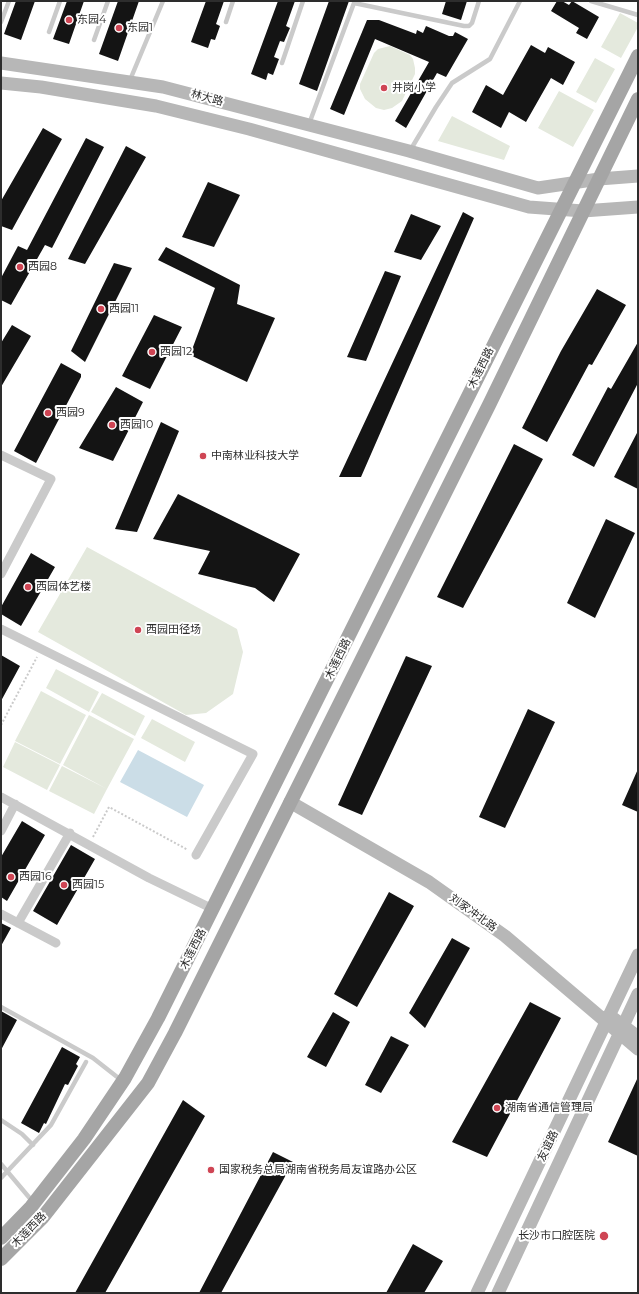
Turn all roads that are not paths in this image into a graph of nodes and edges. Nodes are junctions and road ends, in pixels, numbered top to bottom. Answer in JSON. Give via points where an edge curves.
{"nodes":[{"id":1,"x":9,"y":1,"type":"edge"},
{"id":2,"x":60,"y":1,"type":"edge"},
{"id":3,"x":108,"y":1,"type":"edge"},
{"id":4,"x":163,"y":1,"type":"edge"},
{"id":5,"x":233,"y":1,"type":"edge"},
{"id":6,"x":303,"y":1,"type":"edge"},
{"id":7,"x":479,"y":1,"type":"edge"},
{"id":8,"x":520,"y":1,"type":"edge"},
{"id":9,"x":591,"y":1,"type":"edge"},
{"id":10,"x":354,"y":2,"type":"edge"},
{"id":11,"x":638,"y":15,"type":"edge"},
{"id":12,"x":1,"y":22,"type":"edge"},
{"id":13,"x":226,"y":22,"type":"dead end"},
{"id":14,"x":49,"y":32,"type":"dead end"},
{"id":15,"x":94,"y":40,"type":"dead end"},
{"id":16,"x":638,"y":56,"type":"edge"},
{"id":17,"x":282,"y":62,"type":"dead end"},
{"id":18,"x":1,"y":63,"type":"edge"},
{"id":19,"x":130,"y":82,"type":"junction"},
{"id":20,"x":1,"y":83,"type":"edge"},
{"id":21,"x":638,"y":99,"type":"edge"},
{"id":22,"x":308,"y":125,"type":"junction"},
{"id":23,"x":409,"y":151,"type":"junction"},
{"id":24,"x":638,"y":176,"type":"edge"},
{"id":25,"x":599,"y":179,"type":"junction"},
{"id":26,"x":574,"y":183,"type":"junction"},
{"id":27,"x":638,"y":206,"type":"edge"},
{"id":28,"x":560,"y":210,"type":"junction"},
{"id":29,"x":583,"y":211,"type":"junction"},
{"id":30,"x":1,"y":455,"type":"edge"},
{"id":31,"x":1,"y":574,"type":"edge"},
{"id":32,"x":1,"y":629,"type":"edge"},
{"id":33,"x":1,"y":797,"type":"edge"},
{"id":34,"x":291,"y":800,"type":"junction"},
{"id":35,"x":15,"y":804,"type":"junction"},
{"id":36,"x":1,"y":831,"type":"edge"},
{"id":37,"x":70,"y":833,"type":"junction"},
{"id":38,"x":196,"y":855,"type":"road end"},
{"id":39,"x":213,"y":909,"type":"junction"},
{"id":40,"x":1,"y":914,"type":"edge"},
{"id":41,"x":18,"y":923,"type":"junction"},
{"id":42,"x":56,"y":943,"type":"dead end"},
{"id":43,"x":638,"y":955,"type":"edge"},
{"id":44,"x":638,"y":994,"type":"edge"},
{"id":45,"x":1,"y":1007,"type":"edge"},
{"id":46,"x":608,"y":1020,"type":"junction"},
{"id":47,"x":621,"y":1029,"type":"junction"},
{"id":48,"x":638,"y":1037,"type":"edge"},
{"id":49,"x":638,"y":1049,"type":"edge"},
{"id":50,"x":86,"y":1062,"type":"dead end"},
{"id":51,"x":123,"y":1081,"type":"junction"},
{"id":52,"x":1,"y":1120,"type":"edge"},
{"id":53,"x":33,"y":1145,"type":"junction"},
{"id":54,"x":1,"y":1164,"type":"edge"},
{"id":55,"x":7,"y":1172,"type":"junction"},
{"id":56,"x":1,"y":1178,"type":"edge"},
{"id":57,"x":34,"y":1204,"type":"junction"},
{"id":58,"x":1,"y":1238,"type":"edge"},
{"id":59,"x":1,"y":1259,"type":"edge"},
{"id":60,"x":477,"y":1293,"type":"edge"},
{"id":61,"x":498,"y":1293,"type":"edge"}],
"edges":[{"from":1,"to":12,"type":"lane"},
{"from":2,"to":14,"type":"lane"},
{"from":3,"to":15,"type":"lane"},
{"from":4,"to":19,"type":"lane"},
{"from":5,"to":13,"type":"lane"},
{"from":6,"to":17,"type":"lane"},
{"from":7,"to":10,"type":"lane","via":[[469,26]]},
{"from":8,"to":23,"type":"lane","via":[[490,59],[452,83]]},
{"from":9,"to":11,"type":"lane"},
{"from":10,"to":22,"type":"lane"},
{"from":16,"to":26,"type":"main road","name":"木莲西路"},
{"from":18,"to":19,"type":"main road","name":"林大路"},
{"from":19,"to":22,"type":"main road","name":"林大路","via":[[163,87]]},
{"from":20,"to":28,"type":"main road","via":[[156,106],[257,131],[529,207]]},
{"from":21,"to":25,"type":"main road","name":"木莲西路"},
{"from":22,"to":23,"type":"main road","name":"林大路"},
{"from":23,"to":26,"type":"main road","name":"林大路","via":[[538,188]]},
{"from":24,"to":25,"type":"main road","name":"林大路"},
{"from":25,"to":26,"type":"main road","name":"林大路"},
{"from":25,"to":29,"type":"main road","name":"木莲西路"},
{"from":26,"to":28,"type":"main road","name":"木莲西路"},
{"from":27,"to":29,"type":"main road"},
{"from":28,"to":29,"type":"main road"},
{"from":28,"to":39,"type":"main road","name":"木莲西路"},
{"from":29,"to":34,"type":"main road","name":"木莲西路"},
{"from":30,"to":31,"type":"street","via":[[51,479]]},
{"from":32,"to":38,"type":"street","via":[[253,754]]},
{"from":33,"to":35,"type":"street"},
{"from":34,"to":46,"type":"main road","name":"刘家冲北路","via":[[430,882],[505,936]]},
{"from":34,"to":59,"type":"main road","name":"木莲西路","via":[[148,1083],[43,1217]]},
{"from":35,"to":36,"type":"street"},
{"from":35,"to":37,"type":"street"},
{"from":37,"to":39,"type":"street","via":[[149,878]]},
{"from":37,"to":41,"type":"street"},
{"from":39,"to":51,"type":"main road","name":"木莲西路"},
{"from":40,"to":41,"type":"street"},
{"from":41,"to":42,"type":"street"},
{"from":43,"to":46,"type":"main road","name":"友谊路"},
{"from":44,"to":47,"type":"main road","name":"友谊路"},
{"from":45,"to":51,"type":"lane","via":[[93,1058]]},
{"from":46,"to":47,"type":"main road","name":"刘家冲北路"},
{"from":46,"to":60,"type":"main road","name":"友谊路"},
{"from":47,"to":48,"type":"main road","name":"刘家冲北路"},
{"from":47,"to":49,"type":"main road","name":"刘家冲北路"},
{"from":47,"to":61,"type":"main road","name":"友谊路"},
{"from":50,"to":53,"type":"lane","via":[[51,1125]]},
{"from":51,"to":57,"type":"main road","name":"木莲西路","via":[[84,1139]]},
{"from":52,"to":53,"type":"lane"},
{"from":53,"to":55,"type":"lane"},
{"from":54,"to":55,"type":"lane"},
{"from":55,"to":56,"type":"lane"},
{"from":55,"to":57,"type":"lane"},
{"from":57,"to":58,"type":"main road","name":"木莲西路"}]}
